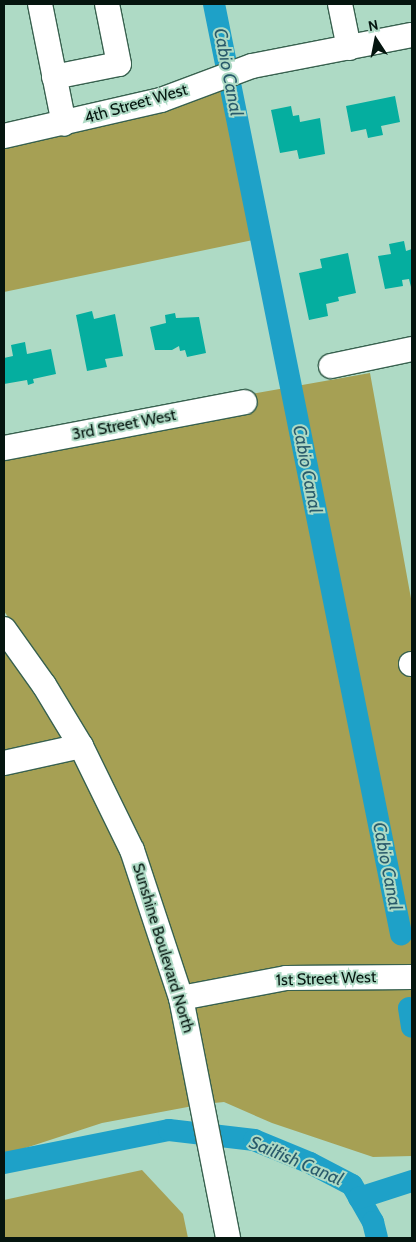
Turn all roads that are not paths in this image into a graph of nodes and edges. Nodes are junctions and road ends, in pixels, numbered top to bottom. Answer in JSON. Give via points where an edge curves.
{"nodes":[{"id":1,"x":40,"y":4,"type":"edge"},
{"id":2,"x":107,"y":4,"type":"edge"},
{"id":3,"x":340,"y":4,"type":"edge"},
{"id":4,"x":412,"y":34,"type":"edge"},
{"id":5,"x":349,"y":48,"type":"junction"},
{"id":6,"x":54,"y":77,"type":"junction"},
{"id":7,"x":64,"y":124,"type":"junction"},
{"id":8,"x":4,"y":136,"type":"edge"},
{"id":9,"x":412,"y":349,"type":"edge"},
{"id":10,"x":331,"y":366,"type":"dead end"},
{"id":11,"x":245,"y":402,"type":"dead end"},
{"id":12,"x":4,"y":448,"type":"edge"},
{"id":13,"x":4,"y":629,"type":"edge"},
{"id":14,"x":81,"y":746,"type":"junction"},
{"id":15,"x":4,"y":763,"type":"edge"},
{"id":16,"x":412,"y":977,"type":"edge"},
{"id":17,"x":181,"y":998,"type":"junction"},
{"id":18,"x":228,"y":1238,"type":"edge"}],
"edges":[{"from":1,"to":6,"type":"street"},
{"from":2,"to":6,"type":"street","via":[[119,64]]},
{"from":3,"to":5,"type":"street"},
{"from":4,"to":5,"type":"street","name":"4th Street West"},
{"from":5,"to":7,"type":"street","name":"4th Street West","via":[[252,66],[161,100]]},
{"from":6,"to":7,"type":"street"},
{"from":7,"to":8,"type":"street","name":"4th Street West"},
{"from":9,"to":10,"type":"street"},
{"from":11,"to":12,"type":"street","name":"3rd Street West"},
{"from":13,"to":14,"type":"street","name":"Sunshine Boulevard North","via":[[44,685]]},
{"from":14,"to":15,"type":"street"},
{"from":14,"to":17,"type":"street","name":"Sunshine Boulevard North","via":[[132,850]]},
{"from":16,"to":17,"type":"street","name":"1st Street West","via":[[286,978]]},
{"from":17,"to":18,"type":"street","name":"Sunshine Boulevard North","via":[[202,1092]]}]}
